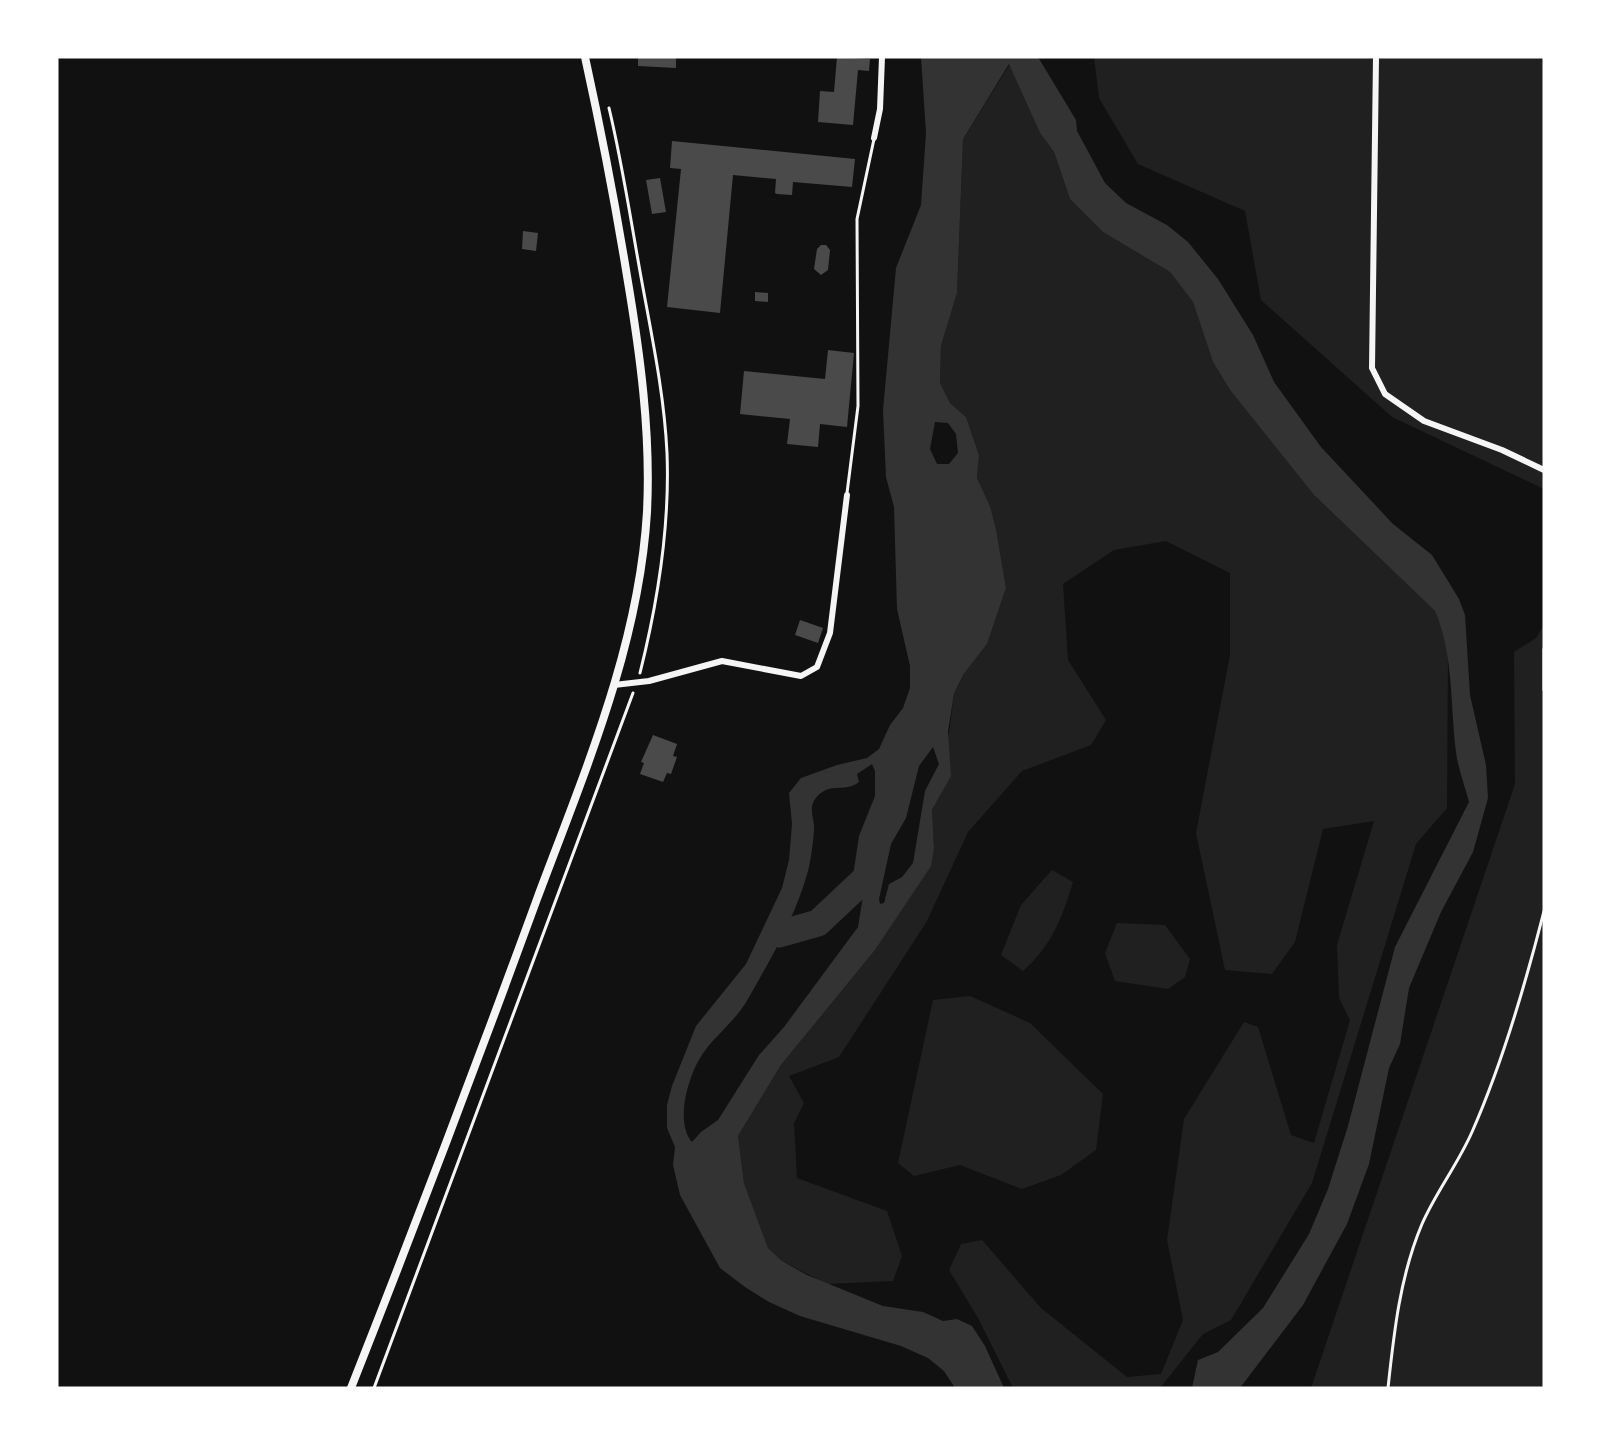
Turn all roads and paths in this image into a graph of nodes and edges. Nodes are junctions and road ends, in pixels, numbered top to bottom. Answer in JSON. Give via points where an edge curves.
{"nodes":[{"id":1,"x":585,"y":57,"type":"edge"},
{"id":2,"x":882,"y":57,"type":"edge"},
{"id":3,"x":1376,"y":57,"type":"edge"},
{"id":4,"x":608,"y":102,"type":"dead end"},
{"id":5,"x":874,"y":138,"type":"joint"},
{"id":6,"x":1544,"y":470,"type":"edge"},
{"id":7,"x":847,"y":495,"type":"joint"},
{"id":8,"x":1544,"y":649,"type":"edge"},
{"id":9,"x":637,"y":684,"type":"junction"},
{"id":10,"x":614,"y":685,"type":"junction"},
{"id":11,"x":1544,"y":690,"type":"edge"},
{"id":12,"x":1544,"y":911,"type":"edge"},
{"id":13,"x":351,"y":1388,"type":"edge"},
{"id":14,"x":374,"y":1388,"type":"edge"},
{"id":15,"x":1388,"y":1388,"type":"edge"}],
"edges":[{"from":1,"to":10,"type":"street","via":[[607,156],[636,330],[648,451],[642,565]]},
{"from":2,"to":5,"type":"street","via":[[880,109]]},
{"from":3,"to":6,"type":"street","via":[[1372,368],[1385,394],[1424,421]]},
{"from":4,"to":9,"type":"path","via":[[656,356],[667,453],[665,550]]},
{"from":5,"to":7,"type":"lane","via":[[857,219],[858,406]]},
{"from":7,"to":9,"type":"street","via":[[830,633],[817,668],[801,676],[722,662]]},
{"from":8,"to":11,"type":"lane"},
{"from":9,"to":10,"type":"street"},
{"from":9,"to":14,"type":"path"},
{"from":10,"to":13,"type":"street","via":[[488,1032]]},
{"from":12,"to":15,"type":"lane","via":[[1488,1092],[1472,1133],[1423,1221],[1406,1268],[1394,1324]]}]}
